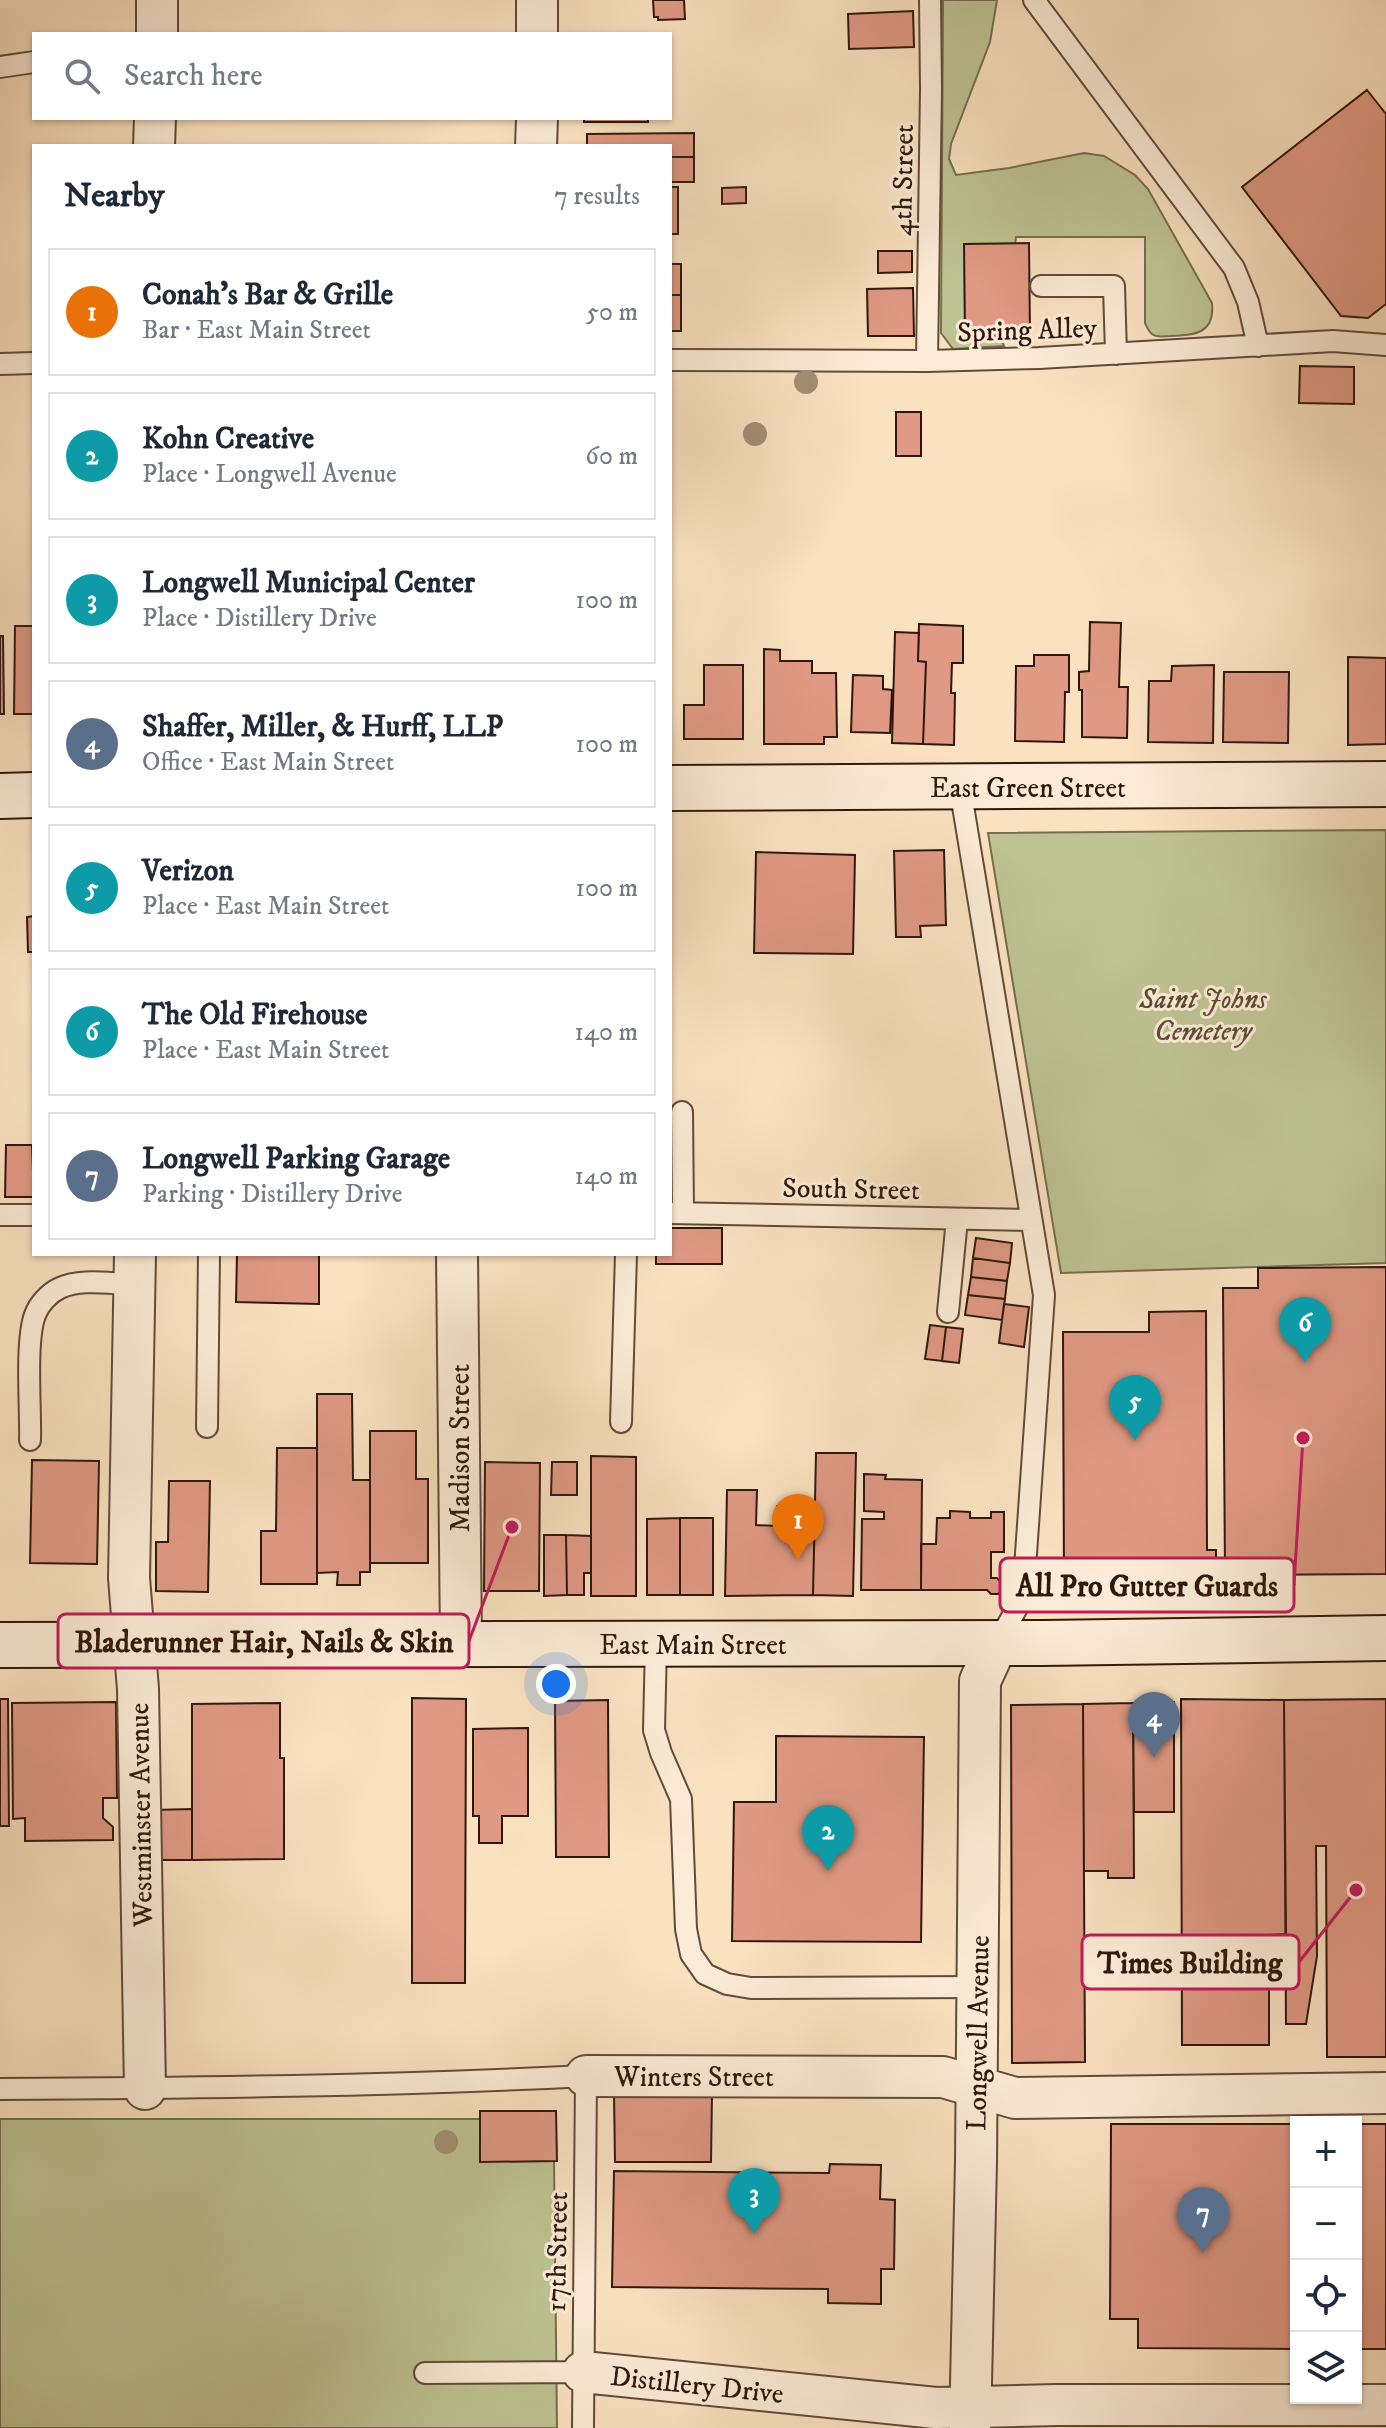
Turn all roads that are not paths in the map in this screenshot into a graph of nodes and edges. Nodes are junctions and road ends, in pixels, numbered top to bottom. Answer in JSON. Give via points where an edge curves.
{"nodes":[{"id":1,"x":157,"y":0,"type":"edge"},
{"id":2,"x":537,"y":0,"type":"edge"},
{"id":3,"x":930,"y":0,"type":"edge"},
{"id":4,"x":1034,"y":0,"type":"edge"},
{"id":5,"x":157,"y":32,"type":"edge"},
{"id":6,"x":537,"y":32,"type":"edge"},
{"id":7,"x":32,"y":62,"type":"edge"},
{"id":8,"x":0,"y":67,"type":"edge"},
{"id":9,"x":155,"y":120,"type":"edge"},
{"id":10,"x":537,"y":120,"type":"edge"},
{"id":11,"x":154,"y":144,"type":"edge"},
{"id":12,"x":536,"y":144,"type":"edge"},
{"id":13,"x":1041,"y":286,"type":"dead end"},
{"id":14,"x":1386,"y":345,"type":"edge"},
{"id":15,"x":1258,"y":346,"type":"junction"},
{"id":16,"x":1116,"y":354,"type":"junction"},
{"id":17,"x":672,"y":360,"type":"edge"},
{"id":18,"x":927,"y":361,"type":"junction"},
{"id":19,"x":32,"y":363,"type":"edge"},
{"id":20,"x":0,"y":364,"type":"edge"},
{"id":21,"x":1386,"y":784,"type":"edge"},
{"id":22,"x":672,"y":788,"type":"edge"},
{"id":23,"x":960,"y":788,"type":"junction"},
{"id":24,"x":32,"y":795,"type":"edge"},
{"id":25,"x":0,"y":796,"type":"edge"},
{"id":26,"x":682,"y":1112,"type":"dead end"},
{"id":27,"x":676,"y":1213,"type":"edge"},
{"id":28,"x":0,"y":1215,"type":"edge"},
{"id":29,"x":32,"y":1215,"type":"edge"},
{"id":30,"x":957,"y":1219,"type":"junction"},
{"id":31,"x":1030,"y":1220,"type":"junction"},
{"id":32,"x":209,"y":1256,"type":"edge"},
{"id":33,"x":457,"y":1256,"type":"edge"},
{"id":34,"x":626,"y":1256,"type":"edge"},
{"id":35,"x":134,"y":1269,"type":"edge"},
{"id":36,"x":948,"y":1312,"type":"dead end"},
{"id":37,"x":621,"y":1422,"type":"dead end"},
{"id":38,"x":207,"y":1427,"type":"dead end"},
{"id":39,"x":30,"y":1440,"type":"dead end"},
{"id":40,"x":1386,"y":1638,"type":"edge"},
{"id":41,"x":461,"y":1642,"type":"junction"},
{"id":42,"x":998,"y":1642,"type":"junction"},
{"id":43,"x":134,"y":1643,"type":"junction"},
{"id":44,"x":656,"y":1644,"type":"junction"},
{"id":45,"x":0,"y":1645,"type":"edge"},
{"id":46,"x":978,"y":1987,"type":"junction"},
{"id":47,"x":586,"y":2076,"type":"junction"},
{"id":48,"x":976,"y":2087,"type":"junction"},
{"id":49,"x":0,"y":2089,"type":"edge"},
{"id":50,"x":145,"y":2089,"type":"junction"},
{"id":51,"x":1386,"y":2093,"type":"edge"},
{"id":52,"x":583,"y":2372,"type":"junction"},
{"id":53,"x":425,"y":2373,"type":"dead end"},
{"id":54,"x":1386,"y":2405,"type":"edge"},
{"id":55,"x":970,"y":2418,"type":"edge"},
{"id":56,"x":583,"y":2428,"type":"edge"}],
"edges":[{"from":1,"to":5,"type":"street"},
{"from":2,"to":6,"type":"street"},
{"from":3,"to":18,"type":"lane","name":"4th Street"},
{"from":4,"to":15,"type":"lane","via":[[1234,268]]},
{"from":7,"to":8,"type":"lane"},
{"from":9,"to":11,"type":"street"},
{"from":10,"to":12,"type":"street"},
{"from":13,"to":16,"type":"lane","via":[[1114,286]]},
{"from":14,"to":15,"type":"lane","name":"Spring Alley","via":[[1333,341]]},
{"from":15,"to":16,"type":"lane","name":"Spring Alley"},
{"from":16,"to":18,"type":"lane","name":"Spring Alley"},
{"from":17,"to":18,"type":"lane","name":"Spring Alley"},
{"from":19,"to":20,"type":"lane"},
{"from":21,"to":23,"type":"main road","name":"East Green Street"},
{"from":22,"to":23,"type":"main road","name":"East Green Street"},
{"from":23,"to":31,"type":"lane"},
{"from":24,"to":25,"type":"main road"},
{"from":26,"to":27,"type":"lane"},
{"from":27,"to":30,"type":"lane","name":"South Street"},
{"from":28,"to":29,"type":"lane"},
{"from":30,"to":31,"type":"lane","name":"South Street"},
{"from":30,"to":36,"type":"lane"},
{"from":31,"to":42,"type":"lane","via":[[1044,1295],[1024,1581],[1018,1610]]},
{"from":32,"to":38,"type":"lane"},
{"from":33,"to":41,"type":"street","name":"Madison Street"},
{"from":34,"to":37,"type":"lane"},
{"from":35,"to":39,"type":"lane","via":[[58,1288],[45,1298],[31,1332]]},
{"from":35,"to":43,"type":"street","name":"Westminster Avenue","via":[[129,1578]]},
{"from":40,"to":42,"type":"main road","name":"East Main Street"},
{"from":41,"to":43,"type":"main road","name":"East Main Street"},
{"from":41,"to":44,"type":"main road","name":"East Main Street"},
{"from":42,"to":44,"type":"main road","name":"East Main Street"},
{"from":42,"to":46,"type":"street","name":"Longwell Avenue","via":[[980,1681]]},
{"from":43,"to":45,"type":"main road","name":"East Main Street"},
{"from":43,"to":50,"type":"street","name":"Westminster Avenue"},
{"from":44,"to":46,"type":"lane","via":[[654,1730],[681,1799],[686,1929],[691,1954],[705,1974],[751,1988]]},
{"from":46,"to":48,"type":"street","name":"Longwell Avenue"},
{"from":47,"to":48,"type":"street","name":"Winters Street","via":[[943,2077]]},
{"from":47,"to":50,"type":"lane","name":"Winters Street"},
{"from":47,"to":52,"type":"lane","name":"17th Street"},
{"from":48,"to":51,"type":"street","name":"Winters Street","via":[[1015,2098]]},
{"from":48,"to":55,"type":"street","name":"Longwell Avenue"},
{"from":49,"to":50,"type":"lane","name":"Winters Street"},
{"from":52,"to":53,"type":"lane"},
{"from":52,"to":55,"type":"street","name":"Distillery Drive","via":[[936,2408]]},
{"from":52,"to":56,"type":"lane","name":"17th Street"},
{"from":54,"to":55,"type":"street","name":"Distillery Drive","via":[[1056,2405]]}]}
